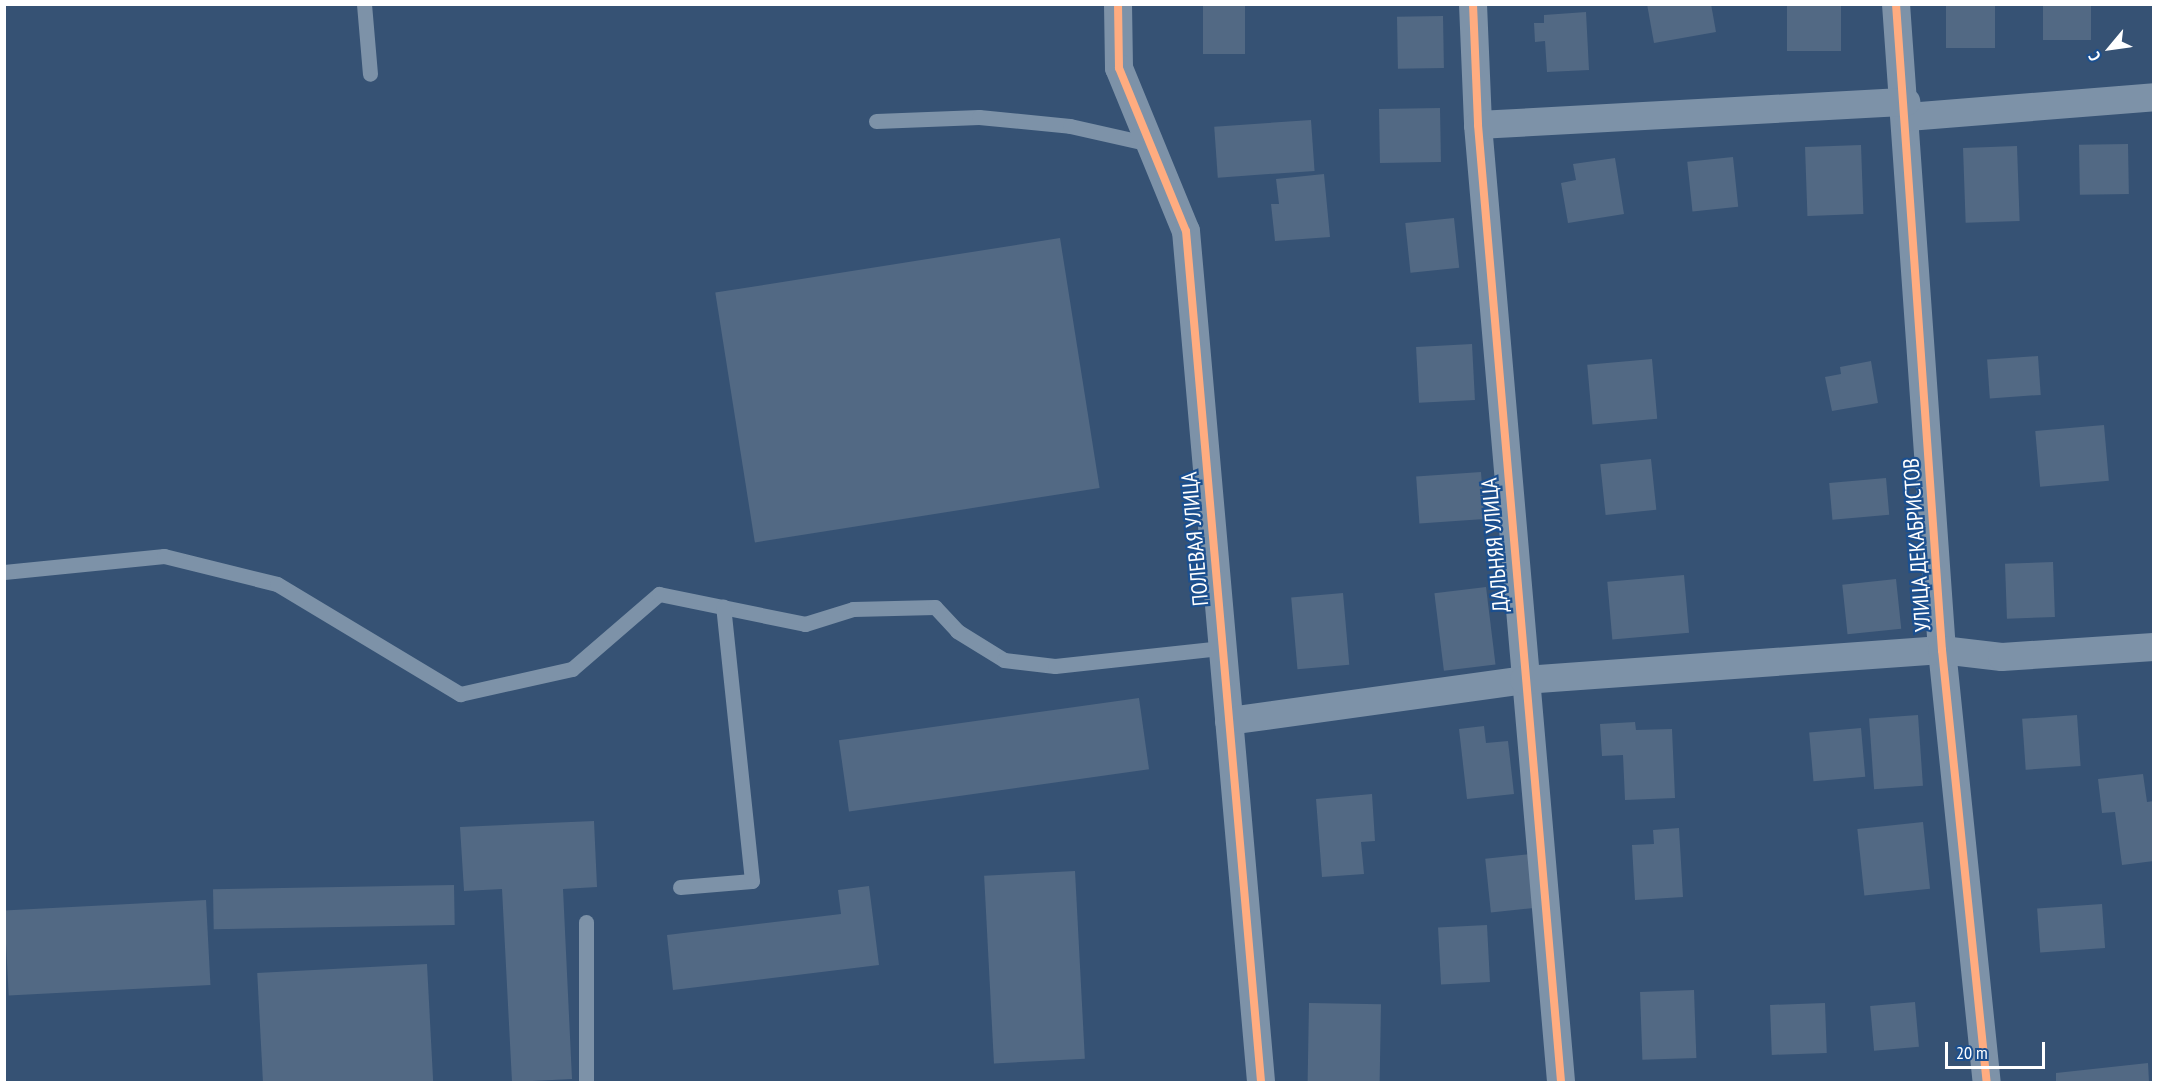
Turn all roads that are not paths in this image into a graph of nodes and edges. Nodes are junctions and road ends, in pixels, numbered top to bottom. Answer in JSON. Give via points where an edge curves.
{"nodes":[{"id":1,"x":364,"y":4,"type":"edge"},
{"id":2,"x":1118,"y":4,"type":"edge"},
{"id":3,"x":1473,"y":4,"type":"edge"},
{"id":4,"x":1896,"y":4,"type":"edge"},
{"id":5,"x":370,"y":74,"type":"dead end"},
{"id":6,"x":2154,"y":97,"type":"edge"},
{"id":7,"x":1907,"y":109,"type":"junction"},
{"id":8,"x":876,"y":121,"type":"dead end"},
{"id":9,"x":1478,"y":125,"type":"junction"},
{"id":10,"x":1150,"y":144,"type":"junction"},
{"id":11,"x":4,"y":572,"type":"edge"},
{"id":12,"x":723,"y":607,"type":"junction"},
{"id":13,"x":2154,"y":647,"type":"edge"},
{"id":14,"x":1222,"y":648,"type":"junction"},
{"id":15,"x":1942,"y":650,"type":"junction"},
{"id":16,"x":1524,"y":680,"type":"junction"},
{"id":17,"x":1229,"y":721,"type":"junction"},
{"id":18,"x":680,"y":887,"type":"dead end"},
{"id":19,"x":586,"y":922,"type":"dead end"},
{"id":20,"x":586,"y":1083,"type":"edge"},
{"id":21,"x":1261,"y":1083,"type":"edge"},
{"id":22,"x":1561,"y":1083,"type":"edge"},
{"id":23,"x":1988,"y":1083,"type":"edge"}],
"edges":[{"from":1,"to":5,"type":"lane"},
{"from":2,"to":10,"type":"street","name":"ПОЛЕВАЯ УЛИЦА","via":[[1119,68]]},
{"from":3,"to":9,"type":"street","name":"ДАЛЬНЯЯ УЛИЦА"},
{"from":4,"to":7,"type":"street","name":"УЛИЦА ДЕКАБРИСТОВ"},
{"from":6,"to":7,"type":"street"},
{"from":7,"to":9,"type":"street"},
{"from":7,"to":15,"type":"street","name":"УЛИЦА ДЕКАБРИСТОВ"},
{"from":8,"to":10,"type":"lane","via":[[979,117],[1070,126]]},
{"from":9,"to":16,"type":"street","name":"ДАЛЬНЯЯ УЛИЦА"},
{"from":10,"to":14,"type":"street","name":"ПОЛЕВАЯ УЛИЦА","via":[[1186,231]]},
{"from":11,"to":12,"type":"lane","via":[[164,556],[277,584],[460,694],[572,669],[659,594]]},
{"from":12,"to":14,"type":"lane","via":[[805,624],[853,609],[935,606],[957,631],[1004,660],[1055,666]]},
{"from":12,"to":18,"type":"lane","via":[[752,881]]},
{"from":13,"to":15,"type":"street","via":[[2002,657]]},
{"from":14,"to":17,"type":"street","name":"ПОЛЕВАЯ УЛИЦА"},
{"from":15,"to":16,"type":"street"},
{"from":15,"to":23,"type":"street","name":"УЛИЦА ДЕКАБРИСТОВ"},
{"from":16,"to":17,"type":"street"},
{"from":16,"to":22,"type":"street","name":"ДАЛЬНЯЯ УЛИЦА"},
{"from":17,"to":21,"type":"street","name":"ПОЛЕВАЯ УЛИЦА"},
{"from":19,"to":20,"type":"lane"}]}
